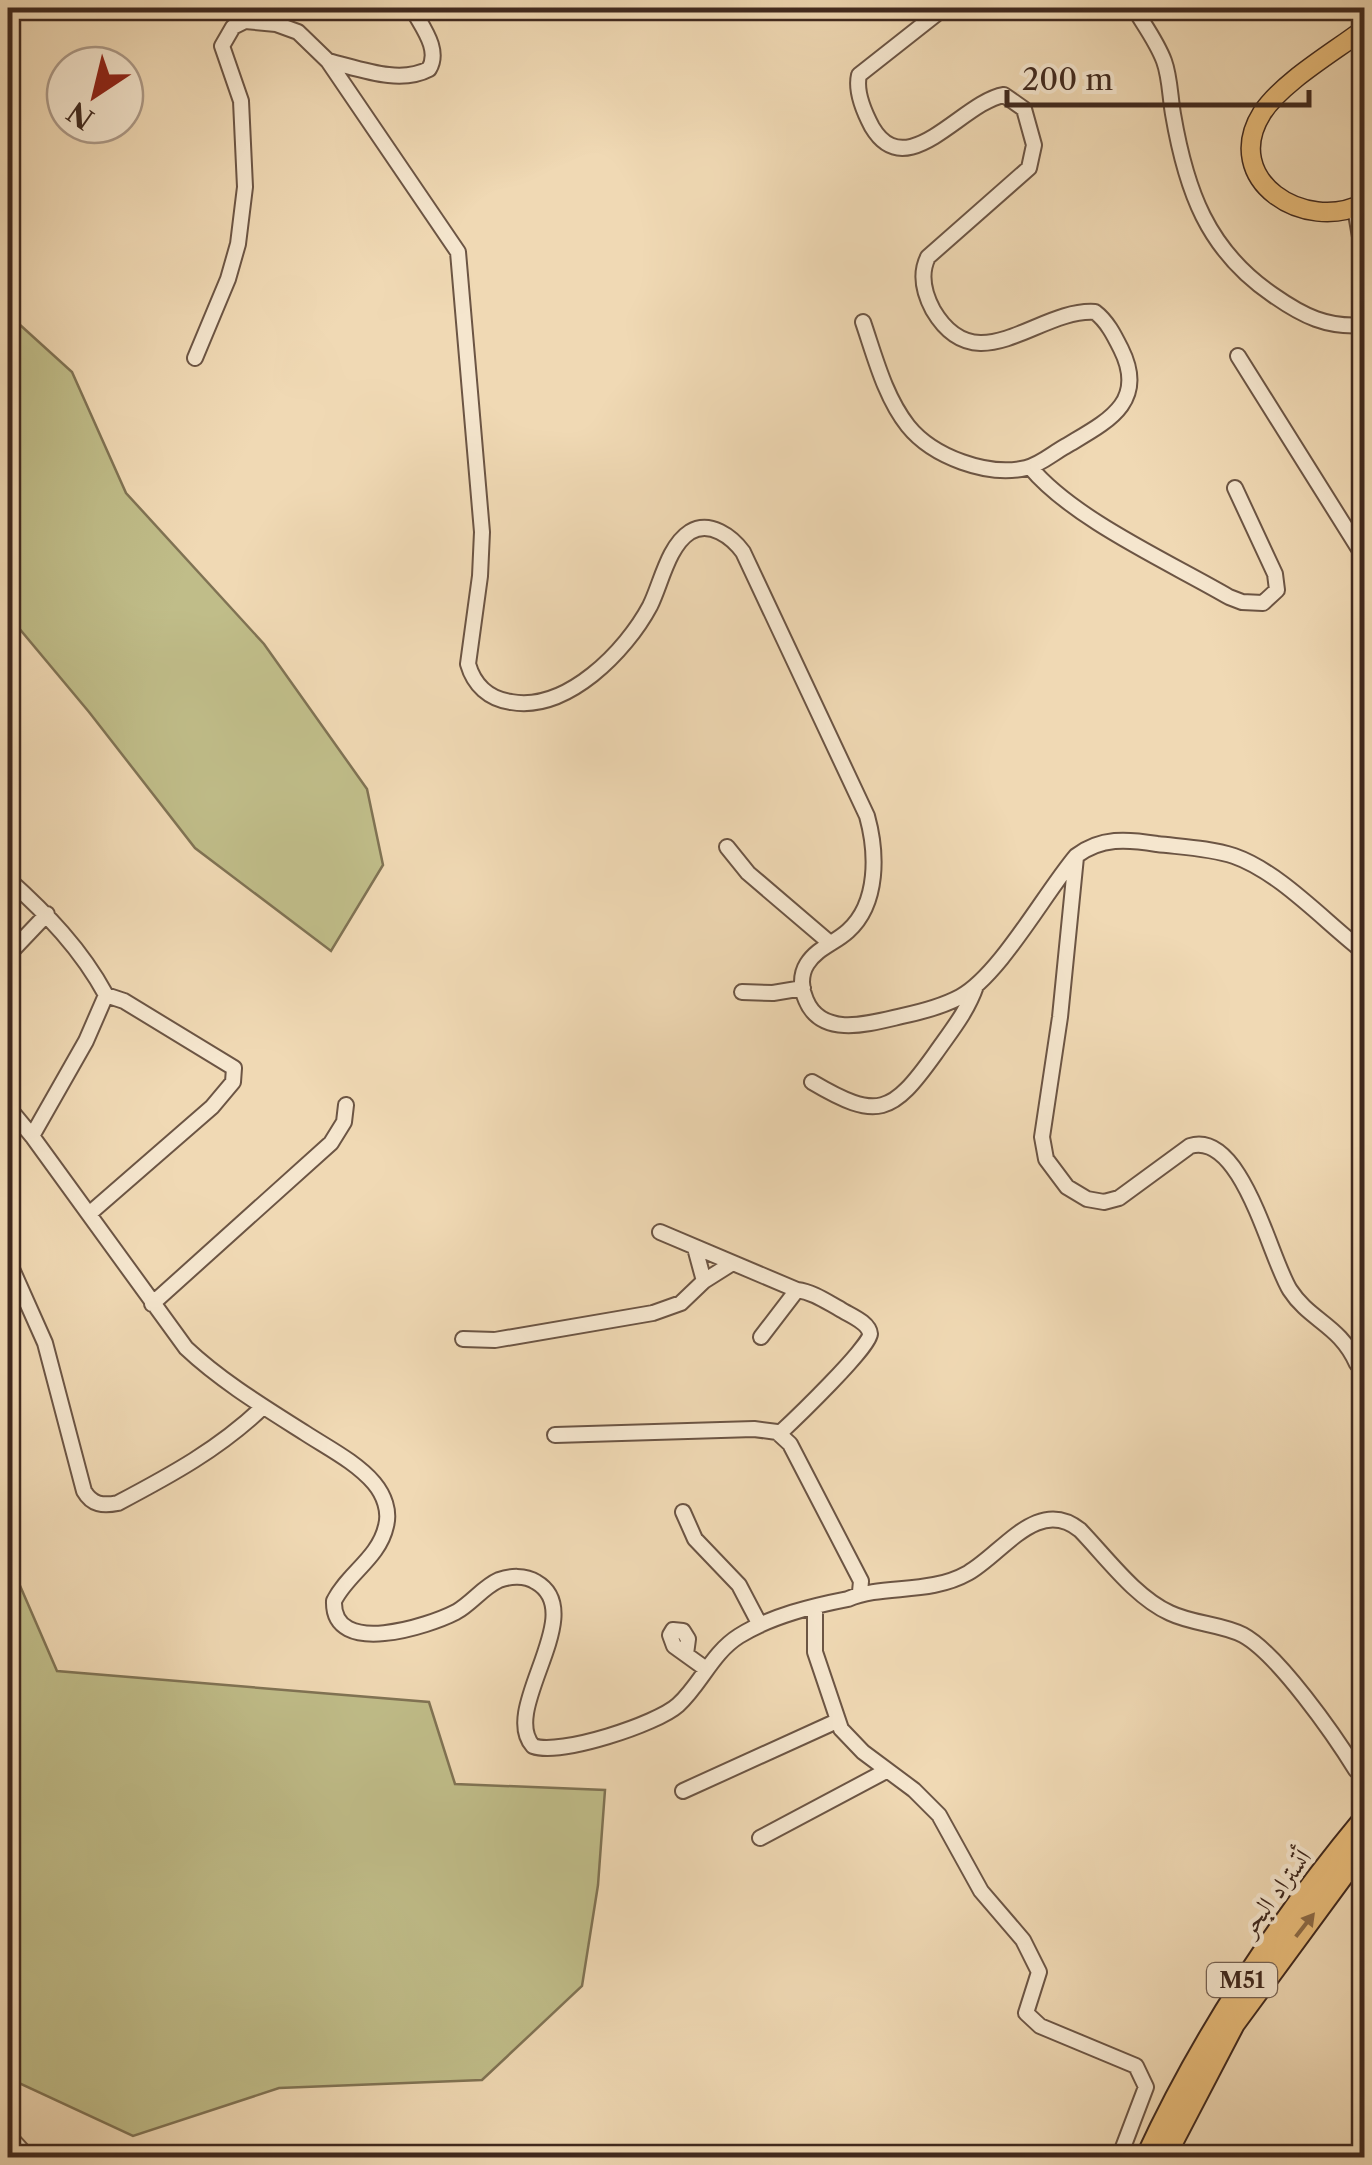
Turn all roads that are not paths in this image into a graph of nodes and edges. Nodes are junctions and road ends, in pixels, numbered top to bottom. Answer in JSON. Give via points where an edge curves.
{"nodes":[{"id":1,"x":412,"y":8,"type":"edge"},
{"id":2,"x":944,"y":8,"type":"edge"},
{"id":3,"x":1134,"y":8,"type":"edge"},
{"id":4,"x":1364,"y":29,"type":"edge"},
{"id":5,"x":328,"y":61,"type":"junction"},
{"id":6,"x":1360,"y":206,"type":"edge"},
{"id":7,"x":1364,"y":260,"type":"edge"},
{"id":8,"x":863,"y":322,"type":"dead end"},
{"id":9,"x":1364,"y":326,"type":"edge"},
{"id":10,"x":1238,"y":356,"type":"dead end"},
{"id":11,"x":195,"y":358,"type":"dead end"},
{"id":12,"x":1030,"y":467,"type":"junction"},
{"id":13,"x":1235,"y":488,"type":"dead end"},
{"id":14,"x":1363,"y":553,"type":"edge"},
{"id":15,"x":1364,"y":691,"type":"edge"},
{"id":16,"x":1364,"y":708,"type":"edge"},
{"id":17,"x":726,"y":846,"type":"dead end"},
{"id":18,"x":1076,"y":856,"type":"junction"},
{"id":19,"x":8,"y":879,"type":"edge"},
{"id":20,"x":47,"y":914,"type":"junction"},
{"id":21,"x":830,"y":943,"type":"junction"},
{"id":22,"x":1364,"y":952,"type":"edge"},
{"id":23,"x":8,"y":954,"type":"edge"},
{"id":24,"x":977,"y":986,"type":"junction"},
{"id":25,"x":803,"y":988,"type":"junction"},
{"id":26,"x":742,"y":992,"type":"dead end"},
{"id":27,"x":106,"y":995,"type":"junction"},
{"id":28,"x":812,"y":1082,"type":"dead end"},
{"id":29,"x":346,"y":1105,"type":"dead end"},
{"id":30,"x":8,"y":1107,"type":"edge"},
{"id":31,"x":32,"y":1136,"type":"junction"},
{"id":32,"x":89,"y":1214,"type":"junction"},
{"id":33,"x":660,"y":1232,"type":"dead end"},
{"id":34,"x":695,"y":1248,"type":"junction"},
{"id":35,"x":8,"y":1260,"type":"edge"},
{"id":36,"x":731,"y":1264,"type":"junction"},
{"id":37,"x":704,"y":1281,"type":"junction"},
{"id":38,"x":797,"y":1290,"type":"junction"},
{"id":39,"x":152,"y":1304,"type":"junction"},
{"id":40,"x":761,"y":1337,"type":"dead end"},
{"id":41,"x":462,"y":1339,"type":"dead end"},
{"id":42,"x":1357,"y":1364,"type":"dead end"},
{"id":43,"x":263,"y":1407,"type":"junction"},
{"id":44,"x":780,"y":1433,"type":"junction"},
{"id":45,"x":555,"y":1436,"type":"dead end"},
{"id":46,"x":683,"y":1512,"type":"dead end"},
{"id":47,"x":860,"y":1592,"type":"junction"},
{"id":48,"x":815,"y":1607,"type":"junction"},
{"id":49,"x":760,"y":1625,"type":"junction"},
{"id":50,"x":686,"y":1654,"type":"dead end"},
{"id":51,"x":706,"y":1669,"type":"junction"},
{"id":52,"x":837,"y":1720,"type":"junction"},
{"id":53,"x":886,"y":1771,"type":"junction"},
{"id":54,"x":1364,"y":1775,"type":"edge"},
{"id":55,"x":683,"y":1791,"type":"dead end"},
{"id":56,"x":1364,"y":1820,"type":"edge"},
{"id":57,"x":760,"y":1838,"type":"dead end"},
{"id":58,"x":1364,"y":1847,"type":"edge"},
{"id":59,"x":8,"y":2135,"type":"edge"},
{"id":60,"x":29,"y":2158,"type":"edge"},
{"id":61,"x":1119,"y":2158,"type":"edge"},
{"id":62,"x":1146,"y":2158,"type":"edge"},
{"id":63,"x":1164,"y":2158,"type":"edge"}],
"edges":[{"from":1,"to":5,"type":"street","via":[[434,50],[429,69],[390,75]]},
{"from":2,"to":12,"type":"street","via":[[860,75],[858,89],[874,131],[890,145],[910,149],[1004,95],[1024,109],[1034,145],[1029,168],[928,258],[922,277],[928,300],[953,333],[983,344],[1060,316],[1095,312],[1130,373],[1126,398],[1110,420]]},
{"from":3,"to":9,"type":"street","via":[[1166,65],[1190,188],[1214,239],[1254,282],[1307,316]]},
{"from":4,"to":6,"type":"main road","via":[[1276,96],[1262,113],[1250,152],[1272,194],[1296,208],[1318,214]]},
{"from":5,"to":11,"type":"street","via":[[298,32],[276,24],[245,21],[225,36],[226,62],[242,101],[246,187],[228,279]]},
{"from":5,"to":21,"type":"street","via":[[458,252],[482,532],[472,677],[494,698],[522,704],[577,684],[631,637],[685,537],[698,529],[726,534],[743,552],[872,833],[875,860],[865,904],[853,927]]},
{"from":6,"to":7,"type":"street"},
{"from":8,"to":12,"type":"street","via":[[892,399],[917,435],[960,460]]},
{"from":10,"to":14,"type":"street"},
{"from":12,"to":13,"type":"street","via":[[1073,506],[1229,597],[1257,604],[1273,596],[1277,583]]},
{"from":15,"to":16,"type":"street"},
{"from":17,"to":21,"type":"street"},
{"from":18,"to":22,"type":"street","via":[[1094,844],[1132,840],[1234,856],[1276,880]]},
{"from":18,"to":24,"type":"street"},
{"from":18,"to":42,"type":"street","via":[[1042,1137],[1052,1168],[1067,1188],[1104,1202],[1190,1146],[1211,1148],[1249,1193],[1290,1291],[1340,1334]]},
{"from":19,"to":20,"type":"street"},
{"from":20,"to":23,"type":"street"},
{"from":20,"to":27,"type":"street"},
{"from":21,"to":25,"type":"street","via":[[808,962]]},
{"from":24,"to":25,"type":"street","via":[[912,1014],[850,1026],[823,1020],[809,1008]]},
{"from":24,"to":28,"type":"street","via":[[969,1008],[900,1097],[865,1107]]},
{"from":25,"to":26,"type":"street"},
{"from":27,"to":31,"type":"street"},
{"from":27,"to":32,"type":"street","via":[[226,1061],[235,1074],[212,1107]]},
{"from":29,"to":39,"type":"street","via":[[331,1143]]},
{"from":30,"to":31,"type":"street"},
{"from":31,"to":32,"type":"street"},
{"from":32,"to":39,"type":"street"},
{"from":33,"to":34,"type":"street"},
{"from":34,"to":36,"type":"street"},
{"from":34,"to":37,"type":"street"},
{"from":35,"to":43,"type":"street","via":[[45,1342],[92,1502],[118,1503],[191,1464]]},
{"from":36,"to":37,"type":"street"},
{"from":36,"to":38,"type":"street"},
{"from":37,"to":41,"type":"street","via":[[681,1302],[652,1314],[495,1340]]},
{"from":38,"to":40,"type":"street"},
{"from":38,"to":44,"type":"street","via":[[866,1324],[870,1335]]},
{"from":39,"to":43,"type":"street","via":[[204,1365]]},
{"from":43,"to":51,"type":"street","via":[[364,1474],[382,1494],[384,1535],[334,1602],[342,1624],[370,1634],[408,1630],[458,1610],[505,1578],[528,1578],[544,1588],[552,1629],[526,1714],[534,1746],[558,1748],[652,1720],[681,1702]]},
{"from":44,"to":45,"type":"street"},
{"from":44,"to":47,"type":"street","via":[[861,1581]]},
{"from":46,"to":49,"type":"street","via":[[696,1539],[739,1585]]},
{"from":47,"to":48,"type":"street"},
{"from":47,"to":54,"type":"street","via":[[890,1593],[958,1578],[1041,1520],[1070,1523],[1153,1604],[1252,1642]]},
{"from":48,"to":49,"type":"street"},
{"from":48,"to":52,"type":"street","via":[[815,1652]]},
{"from":49,"to":51,"type":"street"},
{"from":50,"to":51,"type":"street"},
{"from":52,"to":53,"type":"street"},
{"from":52,"to":55,"type":"street"},
{"from":53,"to":57,"type":"street"},
{"from":53,"to":61,"type":"street","via":[[939,1814],[981,1891],[1034,1959],[1039,1972],[1026,2013],[1136,2066],[1143,2076],[1146,2087]]},
{"from":56,"to":62,"type":"highway","name":"أتستراد البحر","number":"M51","via":[[1243,1979]]},
{"from":63,"to":58,"type":"highway","name":"أتستراد البحر","number":"M51","one_way":true,"via":[[1234,2024]]},
{"from":59,"to":60,"type":"street"}]}
